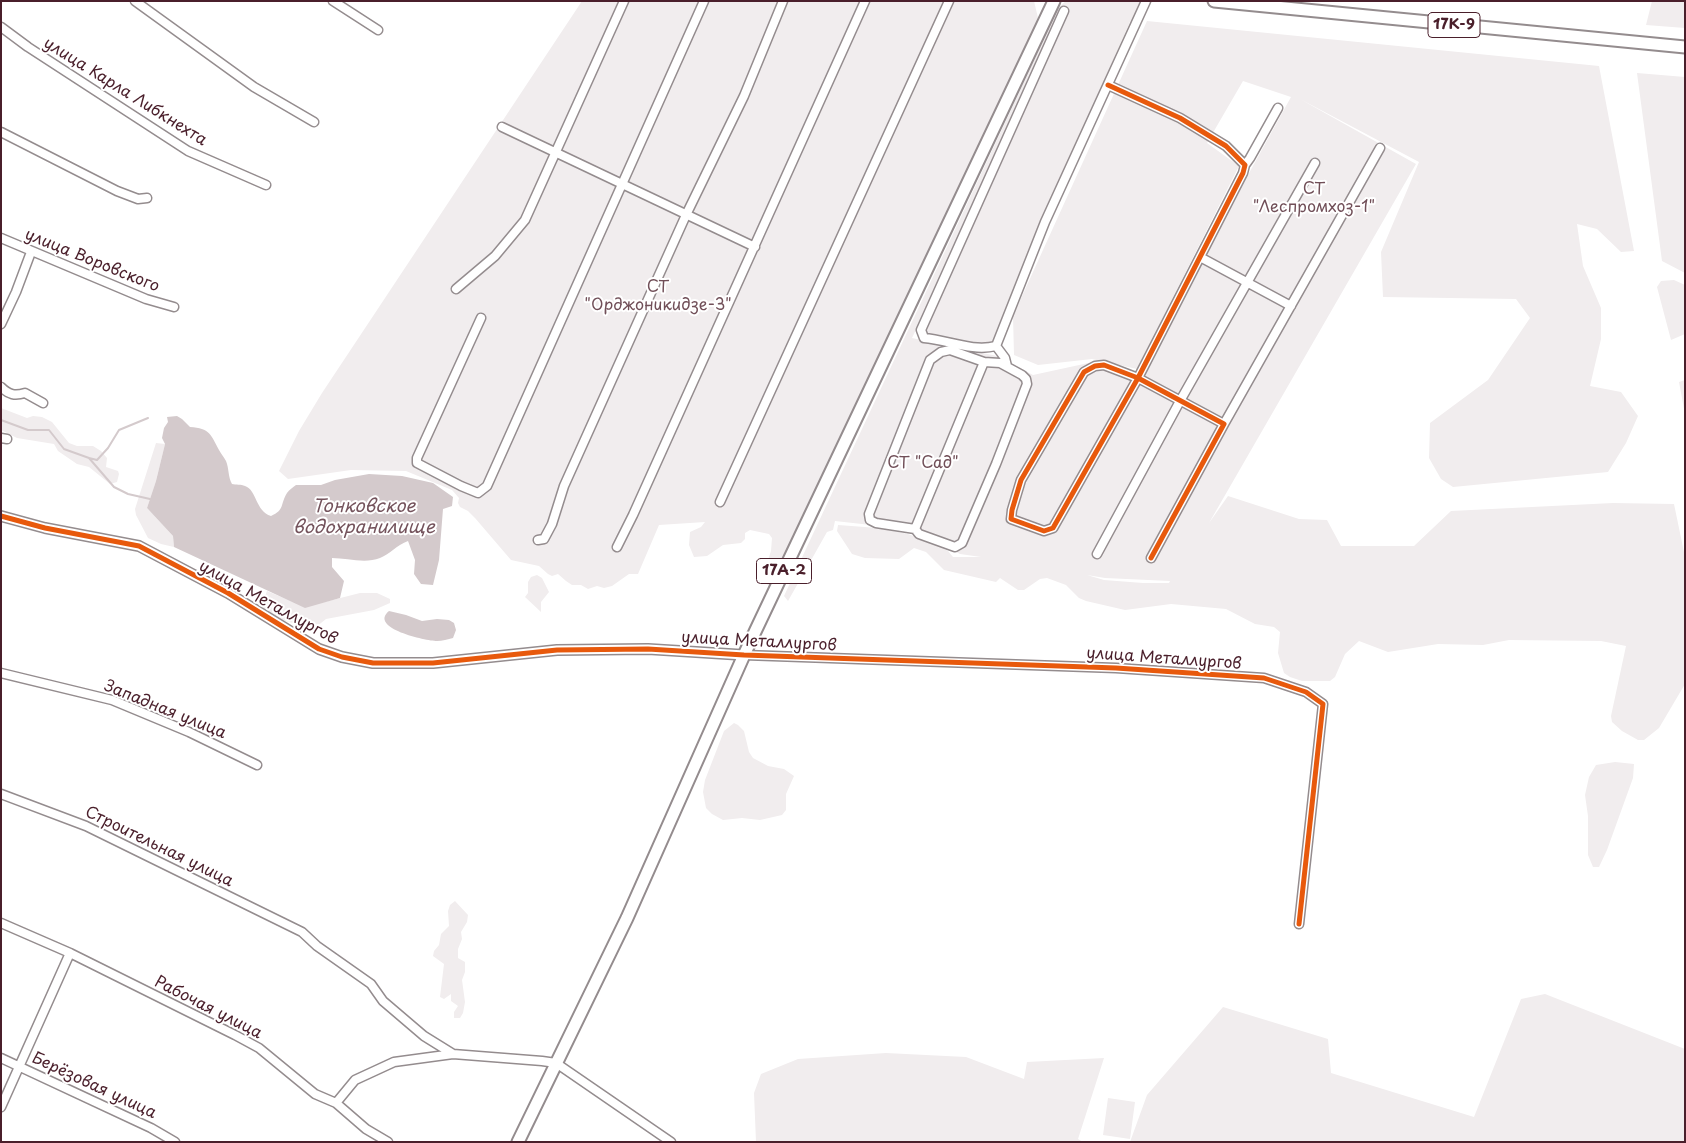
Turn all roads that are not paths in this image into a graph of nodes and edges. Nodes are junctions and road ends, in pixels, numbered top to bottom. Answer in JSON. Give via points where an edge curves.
{"nodes":[{"id":1,"x":135,"y":1,"type":"edge"},
{"id":2,"x":333,"y":1,"type":"edge"},
{"id":3,"x":624,"y":1,"type":"edge"},
{"id":4,"x":704,"y":1,"type":"edge"},
{"id":5,"x":783,"y":1,"type":"edge"},
{"id":6,"x":865,"y":1,"type":"edge"},
{"id":7,"x":949,"y":1,"type":"edge"},
{"id":8,"x":1054,"y":1,"type":"edge"},
{"id":9,"x":1146,"y":1,"type":"edge"},
{"id":10,"x":1214,"y":1,"type":"edge"},
{"id":11,"x":1064,"y":11,"type":"dead end"},
{"id":12,"x":1,"y":27,"type":"edge"},
{"id":13,"x":378,"y":30,"type":"dead end"},
{"id":14,"x":1685,"y":47,"type":"edge"},
{"id":15,"x":1108,"y":85,"type":"junction"},
{"id":16,"x":1278,"y":108,"type":"dead end"},
{"id":17,"x":314,"y":122,"type":"dead end"},
{"id":18,"x":502,"y":127,"type":"dead end"},
{"id":19,"x":1,"y":132,"type":"edge"},
{"id":20,"x":1380,"y":148,"type":"dead end"},
{"id":21,"x":556,"y":153,"type":"junction"},
{"id":22,"x":1315,"y":163,"type":"dead end"},
{"id":23,"x":1245,"y":165,"type":"junction"},
{"id":24,"x":622,"y":184,"type":"junction"},
{"id":25,"x":266,"y":185,"type":"dead end"},
{"id":26,"x":147,"y":198,"type":"dead end"},
{"id":27,"x":686,"y":215,"type":"junction"},
{"id":28,"x":1,"y":238,"type":"edge"},
{"id":29,"x":754,"y":247,"type":"junction"},
{"id":30,"x":31,"y":252,"type":"junction"},
{"id":31,"x":1200,"y":257,"type":"junction"},
{"id":32,"x":1248,"y":283,"type":"junction"},
{"id":33,"x":456,"y":289,"type":"dead end"},
{"id":34,"x":1290,"y":306,"type":"junction"},
{"id":35,"x":174,"y":307,"type":"dead end"},
{"id":36,"x":481,"y":318,"type":"dead end"},
{"id":37,"x":1,"y":324,"type":"edge"},
{"id":38,"x":996,"y":346,"type":"junction"},
{"id":39,"x":984,"y":362,"type":"junction"},
{"id":40,"x":1007,"y":366,"type":"junction"},
{"id":41,"x":1138,"y":378,"type":"junction"},
{"id":42,"x":1,"y":387,"type":"edge"},
{"id":43,"x":1180,"y":401,"type":"junction"},
{"id":44,"x":43,"y":403,"type":"dead end"},
{"id":45,"x":1224,"y":424,"type":"junction"},
{"id":46,"x":720,"y":502,"type":"dead end"},
{"id":47,"x":1,"y":516,"type":"edge"},
{"id":48,"x":915,"y":530,"type":"junction"},
{"id":49,"x":538,"y":540,"type":"dead end"},
{"id":50,"x":616,"y":548,"type":"dead end"},
{"id":51,"x":1097,"y":554,"type":"dead end"},
{"id":52,"x":1151,"y":558,"type":"dead end"},
{"id":53,"x":744,"y":655,"type":"junction"},
{"id":54,"x":1,"y":673,"type":"edge"},
{"id":55,"x":257,"y":765,"type":"dead end"},
{"id":56,"x":1,"y":794,"type":"edge"},
{"id":57,"x":1,"y":923,"type":"edge"},
{"id":58,"x":1299,"y":924,"type":"dead end"},
{"id":59,"x":70,"y":953,"type":"junction"},
{"id":60,"x":452,"y":1054,"type":"junction"},
{"id":61,"x":1,"y":1058,"type":"edge"},
{"id":62,"x":556,"y":1063,"type":"junction"},
{"id":63,"x":20,"y":1066,"type":"junction"},
{"id":64,"x":336,"y":1103,"type":"junction"},
{"id":65,"x":1,"y":1107,"type":"edge"},
{"id":66,"x":175,"y":1142,"type":"edge"},
{"id":67,"x":388,"y":1142,"type":"edge"},
{"id":68,"x":518,"y":1142,"type":"edge"},
{"id":69,"x":671,"y":1142,"type":"edge"}],
"edges":[{"from":1,"to":17,"type":"street","via":[[254,87]]},
{"from":2,"to":13,"type":"street"},
{"from":3,"to":21,"type":"street"},
{"from":4,"to":24,"type":"street"},
{"from":5,"to":27,"type":"street","via":[[744,96]]},
{"from":6,"to":29,"type":"street"},
{"from":7,"to":46,"type":"street"},
{"from":8,"to":53,"type":"main road","number":"17А-2"},
{"from":9,"to":15,"type":"street"},
{"from":10,"to":14,"type":"main road","number":"17К-9"},
{"from":11,"to":38,"type":"street","via":[[921,330],[924,338],[986,349]]},
{"from":12,"to":25,"type":"street","name":"улица Карла Либкнехта","via":[[188,151]]},
{"from":15,"to":23,"type":"street","via":[[1180,118],[1226,146]]},
{"from":15,"to":38,"type":"street","via":[[1045,222]]},
{"from":16,"to":23,"type":"street"},
{"from":18,"to":21,"type":"street"},
{"from":19,"to":26,"type":"street","via":[[117,191],[138,199]]},
{"from":20,"to":34,"type":"street"},
{"from":21,"to":24,"type":"street"},
{"from":21,"to":33,"type":"street","via":[[525,220],[495,256]]},
{"from":22,"to":32,"type":"street"},
{"from":23,"to":31,"type":"street"},
{"from":24,"to":27,"type":"street"},
{"from":24,"to":36,"type":"street","via":[[487,486],[478,493],[417,463],[417,458]]},
{"from":27,"to":29,"type":"street"},
{"from":27,"to":49,"type":"street","via":[[564,486],[552,524],[544,539]]},
{"from":28,"to":30,"type":"street","name":"улица Воровского"},
{"from":29,"to":50,"type":"street","via":[[634,515]]},
{"from":30,"to":35,"type":"street","name":"улица Воровского","via":[[146,299]]},
{"from":30,"to":37,"type":"street"},
{"from":31,"to":32,"type":"street"},
{"from":31,"to":41,"type":"street"},
{"from":32,"to":34,"type":"street"},
{"from":32,"to":43,"type":"street"},
{"from":34,"to":45,"type":"street"},
{"from":38,"to":40,"type":"street"},
{"from":39,"to":40,"type":"street"},
{"from":39,"to":48,"type":"street"},
{"from":39,"to":48,"type":"street","via":[[950,350],[930,360],[869,514],[870,520],[876,523]]},
{"from":40,"to":48,"type":"street","via":[[1026,379],[1027,384],[962,543],[955,547]]},
{"from":41,"to":41,"type":"street","via":[[1104,364],[1084,372],[1021,480],[1011,519],[1044,531],[1053,528]]},
{"from":41,"to":43,"type":"street"},
{"from":42,"to":44,"type":"street","via":[[11,394],[25,393]]},
{"from":43,"to":45,"type":"street"},
{"from":43,"to":51,"type":"street"},
{"from":45,"to":52,"type":"street"},
{"from":47,"to":53,"type":"street","name":"улица Металлургов","via":[[139,546],[228,593],[319,649],[342,658],[373,663],[433,663],[557,650],[648,649]]},
{"from":53,"to":58,"type":"street","name":"улица Металлургов","via":[[1116,668],[1264,678],[1306,692],[1323,704]]},
{"from":53,"to":62,"type":"main road","number":"17А-2","via":[[627,918]]},
{"from":54,"to":55,"type":"street","name":"Западная улица","via":[[112,700]]},
{"from":56,"to":60,"type":"street","name":"Строительная улица","via":[[86,826],[302,932],[316,946],[371,984],[383,1001],[424,1036]]},
{"from":57,"to":59,"type":"street","name":"Рабочая улица"},
{"from":59,"to":63,"type":"street"},
{"from":59,"to":64,"type":"street","name":"Рабочая улица","via":[[235,1034],[259,1048],[315,1094]]},
{"from":60,"to":62,"type":"street"},
{"from":60,"to":64,"type":"street","via":[[394,1062],[356,1080]]},
{"from":61,"to":63,"type":"street","name":"Берёзовая улица"},
{"from":62,"to":68,"type":"main road","number":"17А-2"},
{"from":62,"to":69,"type":"street"},
{"from":63,"to":65,"type":"street"},
{"from":63,"to":66,"type":"street","name":"Берёзовая улица"},
{"from":64,"to":67,"type":"street","name":"Рабочая улица","via":[[366,1129]]}]}
